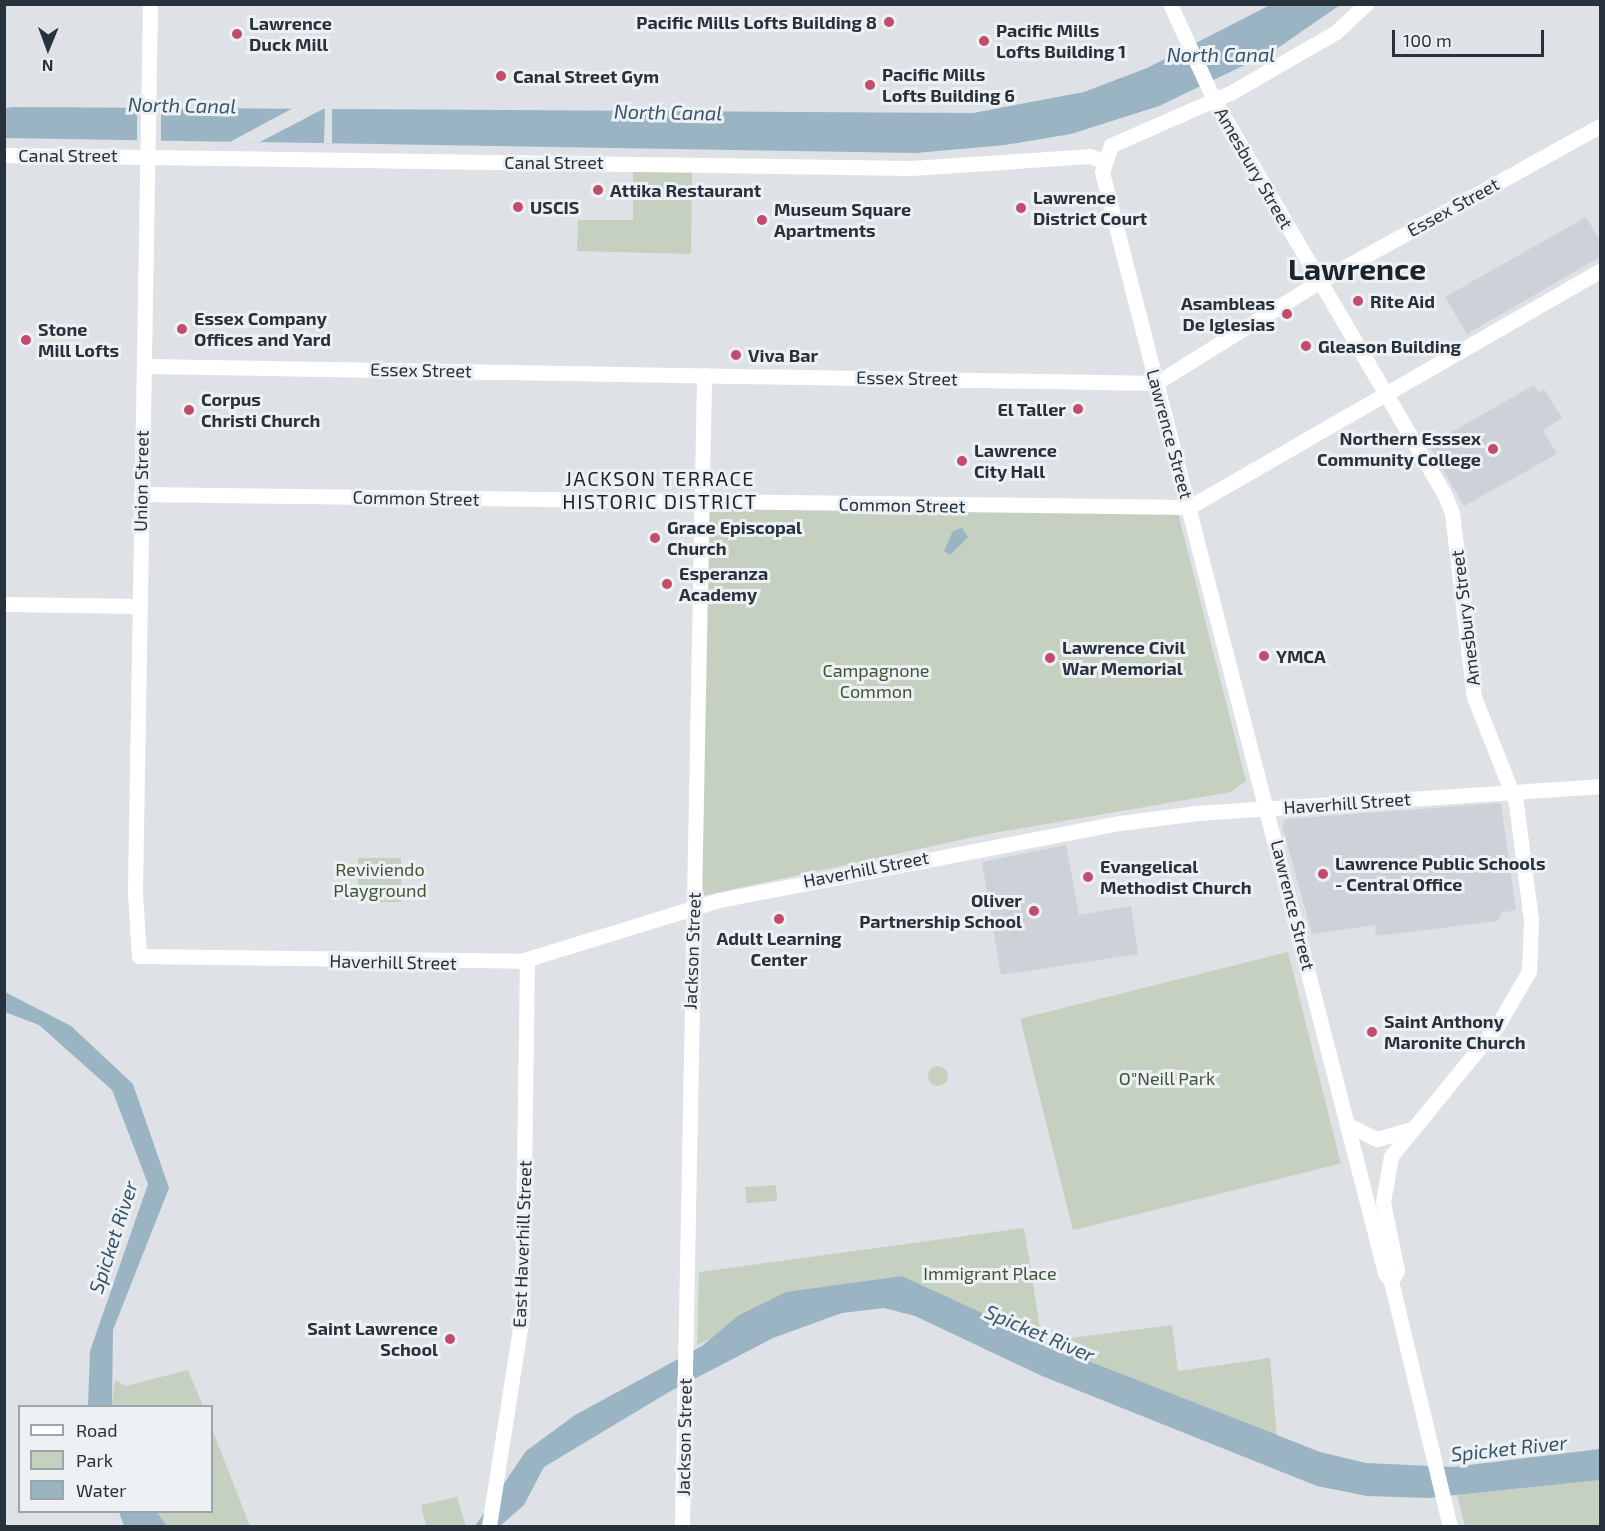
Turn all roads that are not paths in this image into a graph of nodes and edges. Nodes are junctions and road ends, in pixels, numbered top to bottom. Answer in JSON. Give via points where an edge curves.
{"nodes":[{"id":1,"x":150,"y":4,"type":"edge"},
{"id":2,"x":1170,"y":4,"type":"edge"},
{"id":3,"x":1366,"y":4,"type":"edge"},
{"id":4,"x":1211,"y":94,"type":"junction"},
{"id":5,"x":1600,"y":126,"type":"edge"},
{"id":6,"x":149,"y":148,"type":"junction"},
{"id":7,"x":4,"y":154,"type":"edge"},
{"id":8,"x":1102,"y":161,"type":"junction"},
{"id":9,"x":1600,"y":271,"type":"edge"},
{"id":10,"x":1320,"y":281,"type":"junction"},
{"id":11,"x":144,"y":366,"type":"junction"},
{"id":12,"x":704,"y":375,"type":"junction"},
{"id":13,"x":1156,"y":383,"type":"junction"},
{"id":14,"x":1388,"y":394,"type":"junction"},
{"id":15,"x":141,"y":494,"type":"junction"},
{"id":16,"x":702,"y":502,"type":"junction"},
{"id":17,"x":1189,"y":507,"type":"junction"},
{"id":18,"x":4,"y":604,"type":"edge"},
{"id":19,"x":139,"y":606,"type":"junction"},
{"id":20,"x":1600,"y":786,"type":"edge"},
{"id":21,"x":1511,"y":792,"type":"junction"},
{"id":22,"x":1268,"y":808,"type":"junction"},
{"id":23,"x":693,"y":908,"type":"junction"},
{"id":24,"x":139,"y":956,"type":"joint"},
{"id":25,"x":527,"y":960,"type":"junction"},
{"id":26,"x":1350,"y":1126,"type":"junction"},
{"id":27,"x":1413,"y":1127,"type":"junction"},
{"id":28,"x":1391,"y":1281,"type":"junction"},
{"id":29,"x":489,"y":1527,"type":"edge"},
{"id":30,"x":682,"y":1527,"type":"edge"},
{"id":31,"x":1450,"y":1527,"type":"edge"}],
"edges":[{"from":1,"to":6,"type":"main road","name":"Union Street"},
{"from":2,"to":4,"type":"main road","name":"Amesbury Street"},
{"from":3,"to":4,"type":"main road","via":[[1336,32]]},
{"from":4,"to":8,"type":"main road","via":[[1111,145]]},
{"from":4,"to":10,"type":"main road","name":"Amesbury Street"},
{"from":5,"to":10,"type":"main road","name":"Essex Street"},
{"from":6,"to":7,"type":"main road","name":"Canal Street"},
{"from":6,"to":8,"type":"main road","name":"Canal Street","via":[[565,162],[911,168],[1090,156]]},
{"from":6,"to":11,"type":"main road","name":"Union Street"},
{"from":8,"to":13,"type":"main road","name":"Lawrence Street"},
{"from":9,"to":14,"type":"main road"},
{"from":10,"to":13,"type":"main road","name":"Essex Street"},
{"from":10,"to":14,"type":"main road","name":"Amesbury Street"},
{"from":11,"to":12,"type":"main road","name":"Essex Street"},
{"from":11,"to":15,"type":"main road","name":"Union Street"},
{"from":12,"to":13,"type":"main road","name":"Essex Street"},
{"from":12,"to":16,"type":"main road","name":"Jackson Street"},
{"from":13,"to":17,"type":"main road","name":"Lawrence Street"},
{"from":14,"to":17,"type":"main road"},
{"from":14,"to":21,"type":"main road","name":"Amesbury Street","via":[[1452,513],[1474,697]]},
{"from":15,"to":16,"type":"main road","name":"Common Street"},
{"from":15,"to":19,"type":"main road","name":"Union Street"},
{"from":16,"to":17,"type":"main road","name":"Common Street"},
{"from":16,"to":23,"type":"main road","name":"Jackson Street"},
{"from":17,"to":22,"type":"main road","name":"Lawrence Street"},
{"from":18,"to":19,"type":"main road"},
{"from":19,"to":24,"type":"main road","name":"Union Street"},
{"from":20,"to":21,"type":"main road","name":"Haverhill Street"},
{"from":21,"to":22,"type":"main road","name":"Haverhill Street"},
{"from":21,"to":27,"type":"main road","name":"Amesbury Street","via":[[1531,920],[1529,971],[1497,1026]]},
{"from":22,"to":23,"type":"main road","name":"Haverhill Street","via":[[1120,823],[874,866]]},
{"from":22,"to":26,"type":"main road","name":"Lawrence Street"},
{"from":23,"to":25,"type":"main road","name":"Haverhill Street"},
{"from":23,"to":30,"type":"main road","name":"Jackson Street"},
{"from":24,"to":25,"type":"main road","name":"Haverhill Street"},
{"from":25,"to":29,"type":"main road","name":"East Haverhill Street","via":[[522,1316]]},
{"from":26,"to":27,"type":"main road","via":[[1389,1139]]},
{"from":26,"to":28,"type":"main road","name":"Lawrence Street","via":[[1385,1273]]},
{"from":27,"to":28,"type":"main road","name":"Amesbury Street","via":[[1383,1173],[1383,1202],[1397,1271]]},
{"from":28,"to":31,"type":"main road","name":"Lawrence Street"}]}
